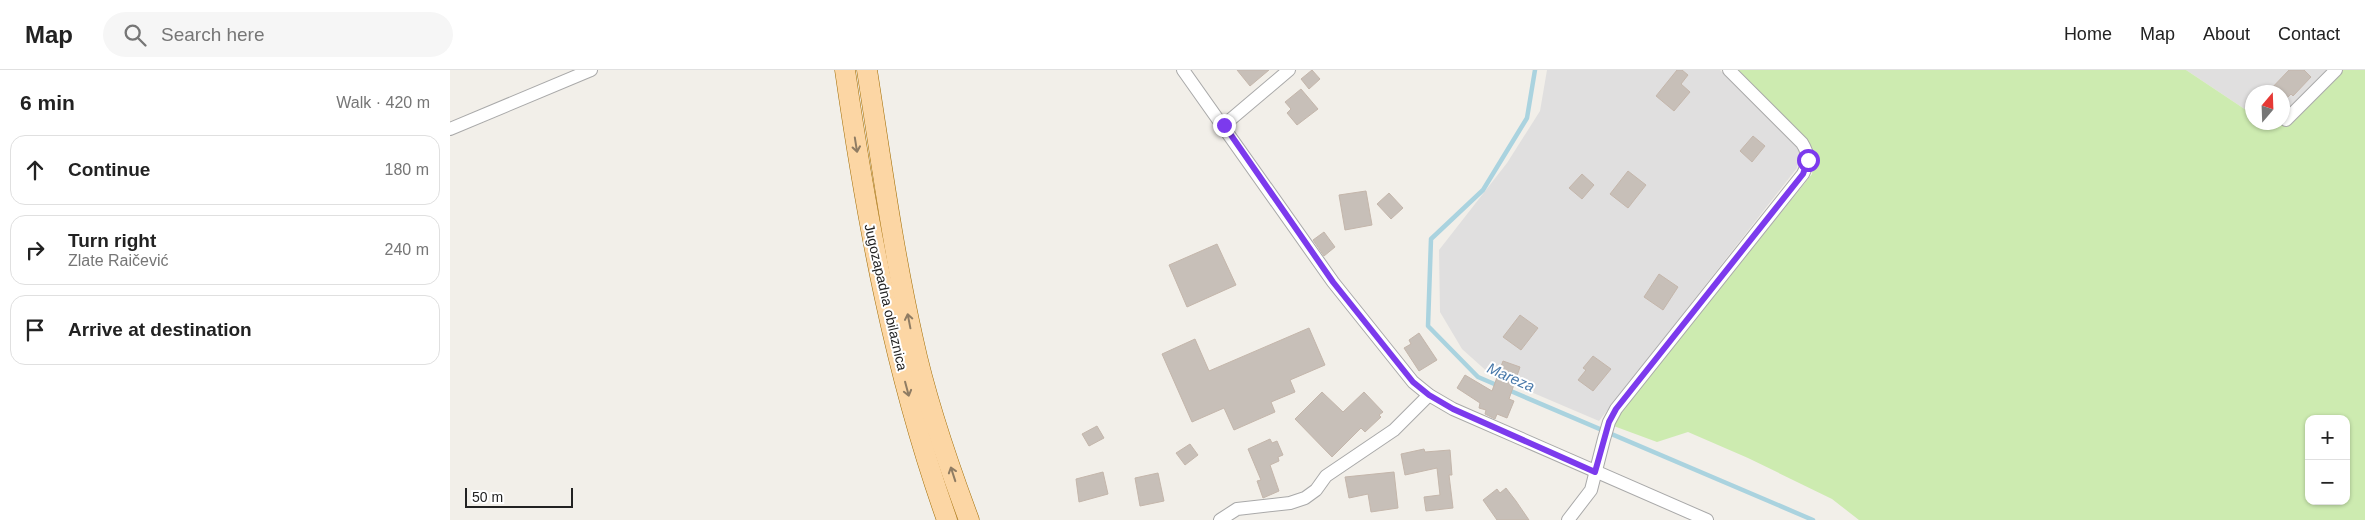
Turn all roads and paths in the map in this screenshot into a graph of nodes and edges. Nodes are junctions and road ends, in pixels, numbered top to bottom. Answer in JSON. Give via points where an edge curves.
{"nodes":[{"id":1,"x":591,"y":70,"type":"edge"},
{"id":2,"x":845,"y":70,"type":"edge"},
{"id":3,"x":867,"y":70,"type":"edge"},
{"id":4,"x":1183,"y":70,"type":"edge"},
{"id":5,"x":1289,"y":70,"type":"edge"},
{"id":6,"x":1729,"y":70,"type":"edge"},
{"id":7,"x":2336,"y":70,"type":"edge"},
{"id":8,"x":2290,"y":116,"type":"edge"},
{"id":9,"x":1224,"y":125,"type":"junction"},
{"id":10,"x":450,"y":129,"type":"edge"},
{"id":11,"x":1429,"y":395,"type":"junction"},
{"id":12,"x":1595,"y":472,"type":"junction"},
{"id":13,"x":947,"y":520,"type":"edge"},
{"id":14,"x":969,"y":520,"type":"edge"},
{"id":15,"x":1220,"y":520,"type":"edge"},
{"id":16,"x":1568,"y":520,"type":"edge"},
{"id":17,"x":1707,"y":520,"type":"edge"}],
"edges":[{"from":1,"to":10,"type":"street"},
{"from":2,"to":13,"type":"main road","name":"Jugozapadna obilaznica","one_way":true,"via":[[863,195],[890,326]]},
{"from":14,"to":3,"type":"main road","name":"Jugozapadna obilaznica","one_way":true,"via":[[932,412],[913,340]]},
{"from":4,"to":9,"type":"street"},
{"from":5,"to":9,"type":"street"},
{"from":6,"to":12,"type":"street","via":[[1802,143],[1807,150],[1807,166],[1616,409],[1609,422]]},
{"from":7,"to":8,"type":"street"},
{"from":9,"to":11,"type":"street","via":[[1333,282],[1413,382]]},
{"from":11,"to":12,"type":"street","via":[[1453,409]]},
{"from":11,"to":15,"type":"street","via":[[1394,430],[1326,476],[1306,498],[1237,509]]},
{"from":12,"to":16,"type":"street","via":[[1588,496]]},
{"from":12,"to":17,"type":"street"}]}
